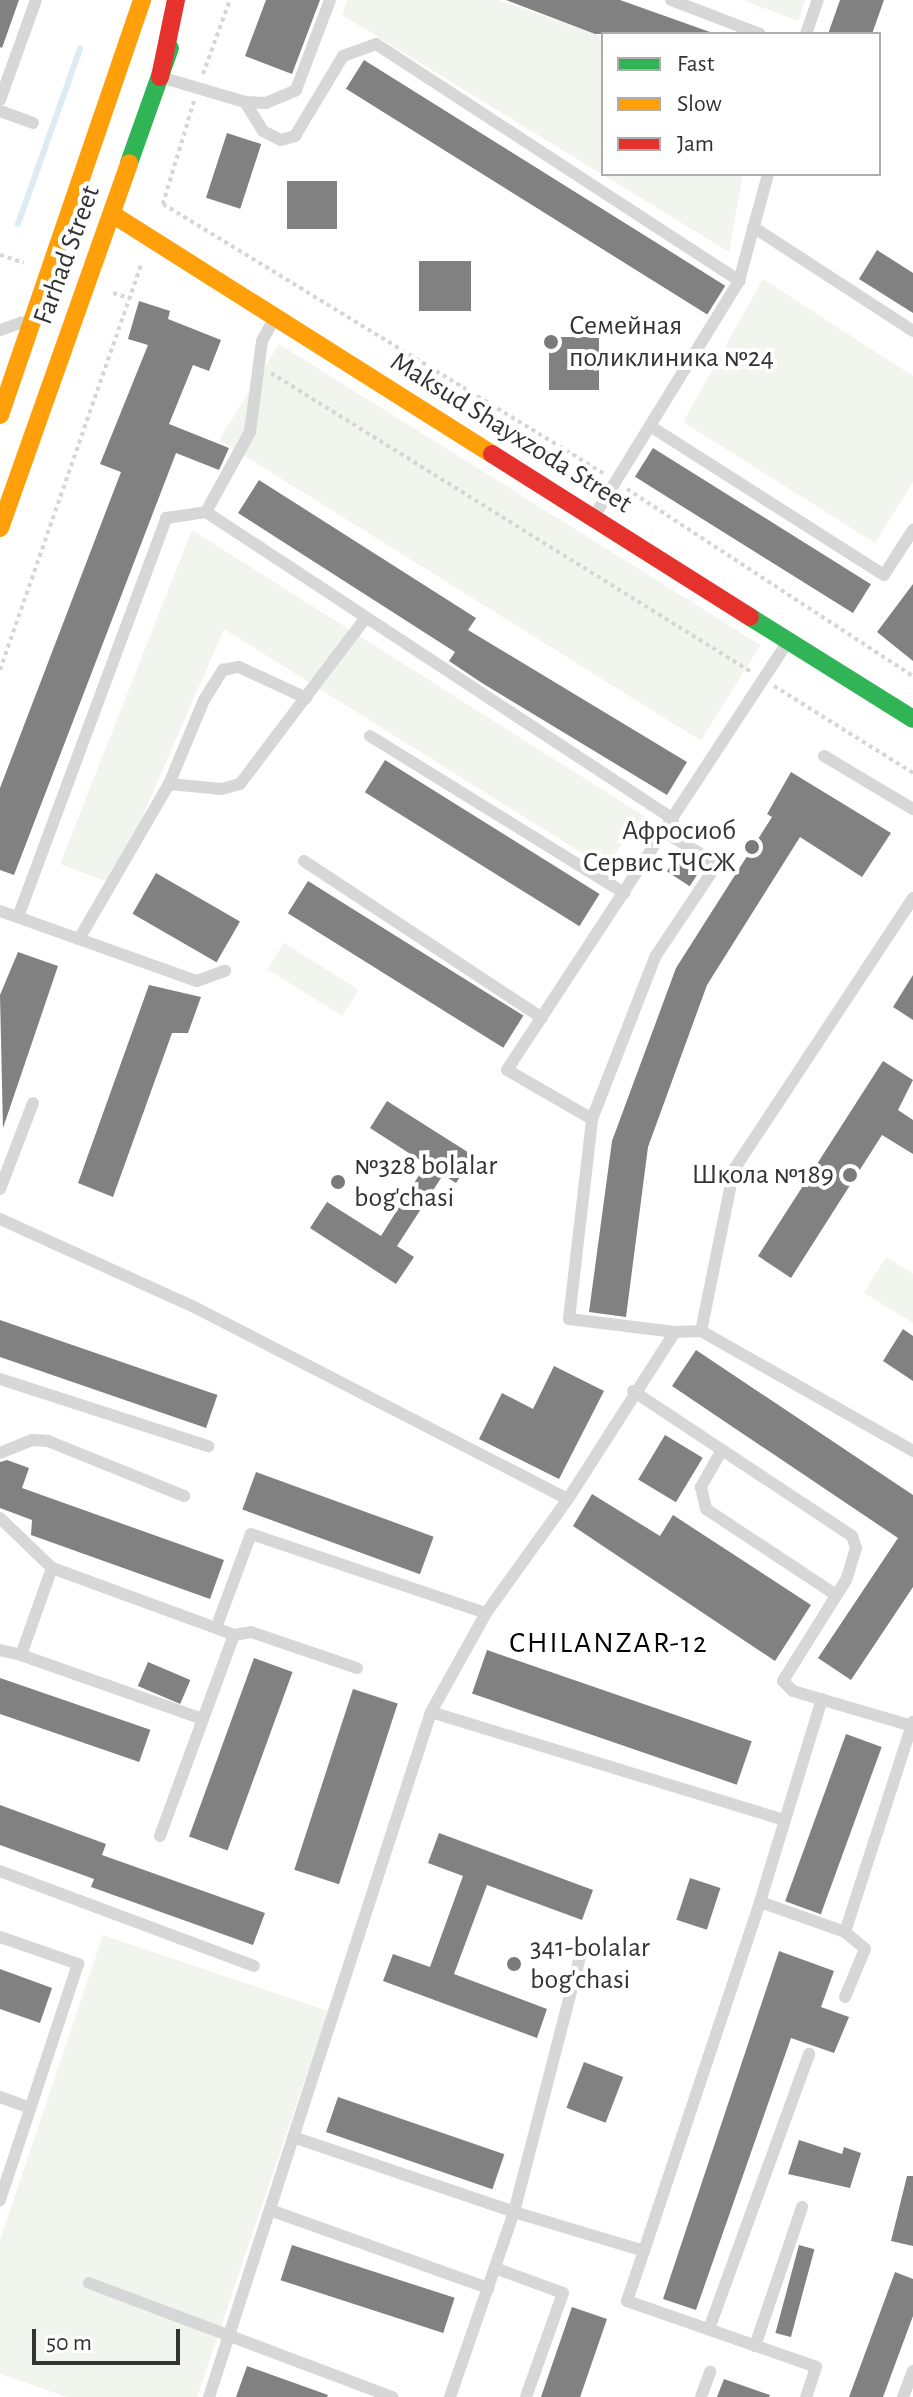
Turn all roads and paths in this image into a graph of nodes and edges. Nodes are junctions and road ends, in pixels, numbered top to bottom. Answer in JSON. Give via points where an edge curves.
{"nodes":[{"id":1,"x":36,"y":0,"type":"edge"},
{"id":2,"x":142,"y":0,"type":"edge"},
{"id":3,"x":176,"y":0,"type":"edge"},
{"id":4,"x":187,"y":0,"type":"edge"},
{"id":5,"x":230,"y":0,"type":"edge"},
{"id":6,"x":330,"y":0,"type":"edge"},
{"id":7,"x":671,"y":0,"type":"edge"},
{"id":8,"x":818,"y":0,"type":"edge"},
{"id":9,"x":755,"y":32,"type":"edge"},
{"id":10,"x":807,"y":32,"type":"edge"},
{"id":11,"x":160,"y":77,"type":"junction"},
{"id":12,"x":198,"y":89,"type":"junction"},
{"id":13,"x":0,"y":100,"type":"edge"},
{"id":14,"x":245,"y":102,"type":"junction"},
{"id":15,"x":0,"y":111,"type":"edge"},
{"id":16,"x":33,"y":123,"type":"dead end"},
{"id":17,"x":767,"y":176,"type":"edge"},
{"id":18,"x":78,"y":199,"type":"junction"},
{"id":19,"x":112,"y":214,"type":"junction"},
{"id":20,"x":753,"y":227,"type":"junction"},
{"id":21,"x":150,"y":240,"type":"junction"},
{"id":22,"x":0,"y":255,"type":"edge"},
{"id":23,"x":36,"y":266,"type":"dead end"},
{"id":24,"x":739,"y":281,"type":"junction"},
{"id":25,"x":104,"y":290,"type":"dead end"},
{"id":26,"x":129,"y":298,"type":"junction"},
{"id":27,"x":34,"y":318,"type":"junction"},
{"id":28,"x":275,"y":318,"type":"junction"},
{"id":29,"x":0,"y":330,"type":"edge"},
{"id":30,"x":913,"y":331,"type":"edge"},
{"id":31,"x":259,"y":365,"type":"junction"},
{"id":32,"x":0,"y":415,"type":"edge"},
{"id":33,"x":650,"y":426,"type":"junction"},
{"id":34,"x":617,"y":482,"type":"junction"},
{"id":35,"x":206,"y":512,"type":"junction"},
{"id":36,"x":593,"y":518,"type":"junction"},
{"id":37,"x":0,"y":528,"type":"edge"},
{"id":38,"x":913,"y":530,"type":"edge"},
{"id":39,"x":365,"y":619,"type":"junction"},
{"id":40,"x":788,"y":641,"type":"junction"},
{"id":41,"x":0,"y":670,"type":"edge"},
{"id":42,"x":913,"y":676,"type":"edge"},
{"id":43,"x":764,"y":681,"type":"junction"},
{"id":44,"x":306,"y":698,"type":"junction"},
{"id":45,"x":913,"y":719,"type":"edge"},
{"id":46,"x":370,"y":736,"type":"dead end"},
{"id":47,"x":824,"y":756,"type":"dead end"},
{"id":48,"x":913,"y":773,"type":"edge"},
{"id":49,"x":169,"y":784,"type":"junction"},
{"id":50,"x":913,"y":809,"type":"edge"},
{"id":51,"x":673,"y":819,"type":"junction"},
{"id":52,"x":665,"y":832,"type":"junction"},
{"id":53,"x":304,"y":861,"type":"dead end"},
{"id":54,"x":624,"y":893,"type":"junction"},
{"id":55,"x":913,"y":898,"type":"edge"},
{"id":56,"x":0,"y":911,"type":"edge"},
{"id":57,"x":18,"y":917,"type":"junction"},
{"id":58,"x":79,"y":939,"type":"junction"},
{"id":59,"x":225,"y":971,"type":"dead end"},
{"id":60,"x":542,"y":1018,"type":"junction"},
{"id":61,"x":33,"y":1103,"type":"dead end"},
{"id":62,"x":592,"y":1119,"type":"junction"},
{"id":63,"x":0,"y":1189,"type":"edge"},
{"id":64,"x":0,"y":1219,"type":"edge"},
{"id":65,"x":701,"y":1331,"type":"junction"},
{"id":66,"x":675,"y":1332,"type":"junction"},
{"id":67,"x":0,"y":1379,"type":"edge"},
{"id":68,"x":633,"y":1391,"type":"junction"},
{"id":69,"x":208,"y":1446,"type":"dead end"},
{"id":70,"x":722,"y":1450,"type":"junction"},
{"id":71,"x":913,"y":1451,"type":"edge"},
{"id":72,"x":0,"y":1453,"type":"edge"},
{"id":73,"x":184,"y":1496,"type":"dead end"},
{"id":74,"x":568,"y":1499,"type":"junction"},
{"id":75,"x":0,"y":1518,"type":"edge"},
{"id":76,"x":52,"y":1568,"type":"junction"},
{"id":77,"x":836,"y":1595,"type":"junction"},
{"id":78,"x":486,"y":1613,"type":"junction"},
{"id":79,"x":216,"y":1628,"type":"junction"},
{"id":80,"x":234,"y":1635,"type":"junction"},
{"id":81,"x":0,"y":1650,"type":"edge"},
{"id":82,"x":21,"y":1655,"type":"junction"},
{"id":83,"x":357,"y":1668,"type":"dead end"},
{"id":84,"x":822,"y":1699,"type":"junction"},
{"id":85,"x":431,"y":1712,"type":"junction"},
{"id":86,"x":203,"y":1719,"type":"junction"},
{"id":87,"x":912,"y":1724,"type":"edge"},
{"id":88,"x":785,"y":1820,"type":"junction"},
{"id":89,"x":160,"y":1836,"type":"dead end"},
{"id":90,"x":0,"y":1871,"type":"edge"},
{"id":91,"x":760,"y":1902,"type":"junction"},
{"id":92,"x":845,"y":1932,"type":"junction"},
{"id":93,"x":0,"y":1937,"type":"edge"},
{"id":94,"x":582,"y":1949,"type":"dead end"},
{"id":95,"x":254,"y":1966,"type":"dead end"},
{"id":96,"x":845,"y":1997,"type":"dead end"},
{"id":97,"x":809,"y":2054,"type":"dead end"},
{"id":98,"x":0,"y":2097,"type":"edge"},
{"id":99,"x":30,"y":2108,"type":"junction"},
{"id":100,"x":293,"y":2137,"type":"junction"},
{"id":101,"x":0,"y":2200,"type":"edge"},
{"id":102,"x":802,"y":2207,"type":"dead end"},
{"id":103,"x":270,"y":2210,"type":"junction"},
{"id":104,"x":514,"y":2212,"type":"junction"},
{"id":105,"x":644,"y":2251,"type":"junction"},
{"id":106,"x":495,"y":2268,"type":"junction"},
{"id":107,"x":89,"y":2283,"type":"dead end"},
{"id":108,"x":488,"y":2288,"type":"junction"},
{"id":109,"x":709,"y":2329,"type":"junction"},
{"id":110,"x":229,"y":2338,"type":"junction"},
{"id":111,"x":755,"y":2346,"type":"junction"},
{"id":112,"x":913,"y":2371,"type":"edge"},
{"id":113,"x":710,"y":2372,"type":"dead end"},
{"id":114,"x":209,"y":2397,"type":"edge"},
{"id":115,"x":392,"y":2397,"type":"edge"},
{"id":116,"x":450,"y":2397,"type":"edge"},
{"id":117,"x":526,"y":2397,"type":"edge"},
{"id":118,"x":701,"y":2397,"type":"edge"},
{"id":119,"x":806,"y":2397,"type":"edge"},
{"id":120,"x":903,"y":2397,"type":"edge"}],
"edges":[{"from":1,"to":13,"type":"lane"},
{"from":2,"to":18,"type":"main road","name":"Farhad Street"},
{"from":3,"to":11,"type":"main road"},
{"from":4,"to":11,"type":"main road","name":"Farhad Street"},
{"from":5,"to":12,"type":"path"},
{"from":6,"to":14,"type":"lane","via":[[296,90],[266,103]]},
{"from":7,"to":9,"type":"lane"},
{"from":8,"to":10,"type":"lane"},
{"from":11,"to":12,"type":"lane"},
{"from":11,"to":19,"type":"main road","name":"Farhad Street"},
{"from":12,"to":14,"type":"lane"},
{"from":12,"to":34,"type":"path","via":[[163,204]]},
{"from":14,"to":24,"type":"lane","via":[[263,131],[281,140],[295,136],[343,56],[376,44]]},
{"from":15,"to":16,"type":"lane"},
{"from":17,"to":20,"type":"lane"},
{"from":18,"to":19,"type":"main road","name":"Maksud Shayxzoda Street"},
{"from":18,"to":27,"type":"main road","name":"Farhad Street"},
{"from":19,"to":21,"type":"main road","name":"Maksud Shayxzoda Street"},
{"from":19,"to":37,"type":"main road","name":"Farhad Street"},
{"from":20,"to":24,"type":"lane"},
{"from":20,"to":30,"type":"lane"},
{"from":21,"to":26,"type":"path"},
{"from":21,"to":28,"type":"main road","name":"Maksud Shayxzoda Street"},
{"from":22,"to":23,"type":"path"},
{"from":24,"to":33,"type":"lane"},
{"from":25,"to":26,"type":"path"},
{"from":26,"to":41,"type":"path"},
{"from":27,"to":29,"type":"lane"},
{"from":27,"to":32,"type":"main road","name":"Farhad Street"},
{"from":28,"to":31,"type":"lane","via":[[262,341]]},
{"from":28,"to":36,"type":"main road","name":"Maksud Shayxzoda Street"},
{"from":31,"to":35,"type":"lane","via":[[250,432]]},
{"from":31,"to":43,"type":"path"},
{"from":33,"to":34,"type":"lane"},
{"from":33,"to":38,"type":"lane","via":[[884,575]]},
{"from":34,"to":36,"type":"lane"},
{"from":34,"to":42,"type":"path"},
{"from":35,"to":39,"type":"lane"},
{"from":35,"to":57,"type":"lane","via":[[166,518]]},
{"from":36,"to":40,"type":"main road","name":"Maksud Shayxzoda Street"},
{"from":39,"to":44,"type":"lane"},
{"from":39,"to":51,"type":"lane"},
{"from":40,"to":43,"type":"lane"},
{"from":40,"to":45,"type":"main road","name":"Maksud Shayxzoda Street"},
{"from":43,"to":48,"type":"path"},
{"from":43,"to":51,"type":"lane"},
{"from":44,"to":49,"type":"lane","via":[[240,784],[222,789]]},
{"from":44,"to":49,"type":"lane","via":[[239,667],[223,670],[204,700]]},
{"from":46,"to":54,"type":"lane"},
{"from":47,"to":50,"type":"lane"},
{"from":49,"to":58,"type":"lane"},
{"from":51,"to":52,"type":"lane"},
{"from":52,"to":54,"type":"lane"},
{"from":52,"to":62,"type":"lane","via":[[717,864],[655,957]]},
{"from":53,"to":60,"type":"lane"},
{"from":54,"to":60,"type":"lane"},
{"from":55,"to":65,"type":"lane","via":[[734,1169]]},
{"from":56,"to":57,"type":"lane"},
{"from":57,"to":58,"type":"lane"},
{"from":58,"to":59,"type":"lane","via":[[197,981]]},
{"from":60,"to":62,"type":"lane","via":[[507,1070]]},
{"from":61,"to":63,"type":"lane"},
{"from":62,"to":66,"type":"lane","via":[[569,1319]]},
{"from":64,"to":74,"type":"lane","via":[[196,1308]]},
{"from":65,"to":66,"type":"lane"},
{"from":65,"to":71,"type":"lane"},
{"from":66,"to":68,"type":"lane"},
{"from":67,"to":69,"type":"lane"},
{"from":68,"to":70,"type":"lane"},
{"from":68,"to":74,"type":"lane"},
{"from":70,"to":77,"type":"lane","via":[[852,1536],[856,1548]]},
{"from":70,"to":77,"type":"lane","via":[[701,1487],[706,1509]]},
{"from":72,"to":73,"type":"lane","via":[[33,1440],[48,1441]]},
{"from":74,"to":78,"type":"lane"},
{"from":75,"to":76,"type":"lane"},
{"from":76,"to":79,"type":"lane"},
{"from":76,"to":82,"type":"lane"},
{"from":77,"to":84,"type":"lane","via":[[783,1681],[793,1691]]},
{"from":78,"to":79,"type":"lane","via":[[251,1534]]},
{"from":78,"to":85,"type":"lane"},
{"from":79,"to":80,"type":"lane"},
{"from":80,"to":83,"type":"lane","via":[[251,1632]]},
{"from":80,"to":86,"type":"lane"},
{"from":81,"to":82,"type":"lane"},
{"from":82,"to":86,"type":"lane"},
{"from":84,"to":87,"type":"lane"},
{"from":84,"to":88,"type":"lane"},
{"from":85,"to":88,"type":"lane"},
{"from":85,"to":100,"type":"lane"},
{"from":86,"to":89,"type":"lane"},
{"from":87,"to":92,"type":"lane"},
{"from":88,"to":91,"type":"lane"},
{"from":90,"to":95,"type":"lane"},
{"from":91,"to":92,"type":"lane"},
{"from":91,"to":105,"type":"lane"},
{"from":92,"to":96,"type":"lane","via":[[865,1949]]},
{"from":93,"to":99,"type":"lane","via":[[78,1964]]},
{"from":94,"to":104,"type":"lane"},
{"from":97,"to":109,"type":"lane"},
{"from":98,"to":99,"type":"lane"},
{"from":99,"to":101,"type":"lane"},
{"from":100,"to":103,"type":"lane"},
{"from":100,"to":104,"type":"lane"},
{"from":102,"to":111,"type":"lane"},
{"from":103,"to":108,"type":"lane"},
{"from":103,"to":110,"type":"lane"},
{"from":104,"to":105,"type":"lane"},
{"from":104,"to":106,"type":"lane"},
{"from":105,"to":109,"type":"lane","via":[[627,2301]]},
{"from":106,"to":108,"type":"lane"},
{"from":106,"to":117,"type":"lane","via":[[563,2293]]},
{"from":107,"to":110,"type":"lane"},
{"from":108,"to":116,"type":"lane"},
{"from":109,"to":111,"type":"lane"},
{"from":110,"to":114,"type":"lane"},
{"from":110,"to":115,"type":"lane"},
{"from":111,"to":119,"type":"lane","via":[[816,2367]]},
{"from":112,"to":120,"type":"lane"},
{"from":113,"to":118,"type":"lane"}]}
